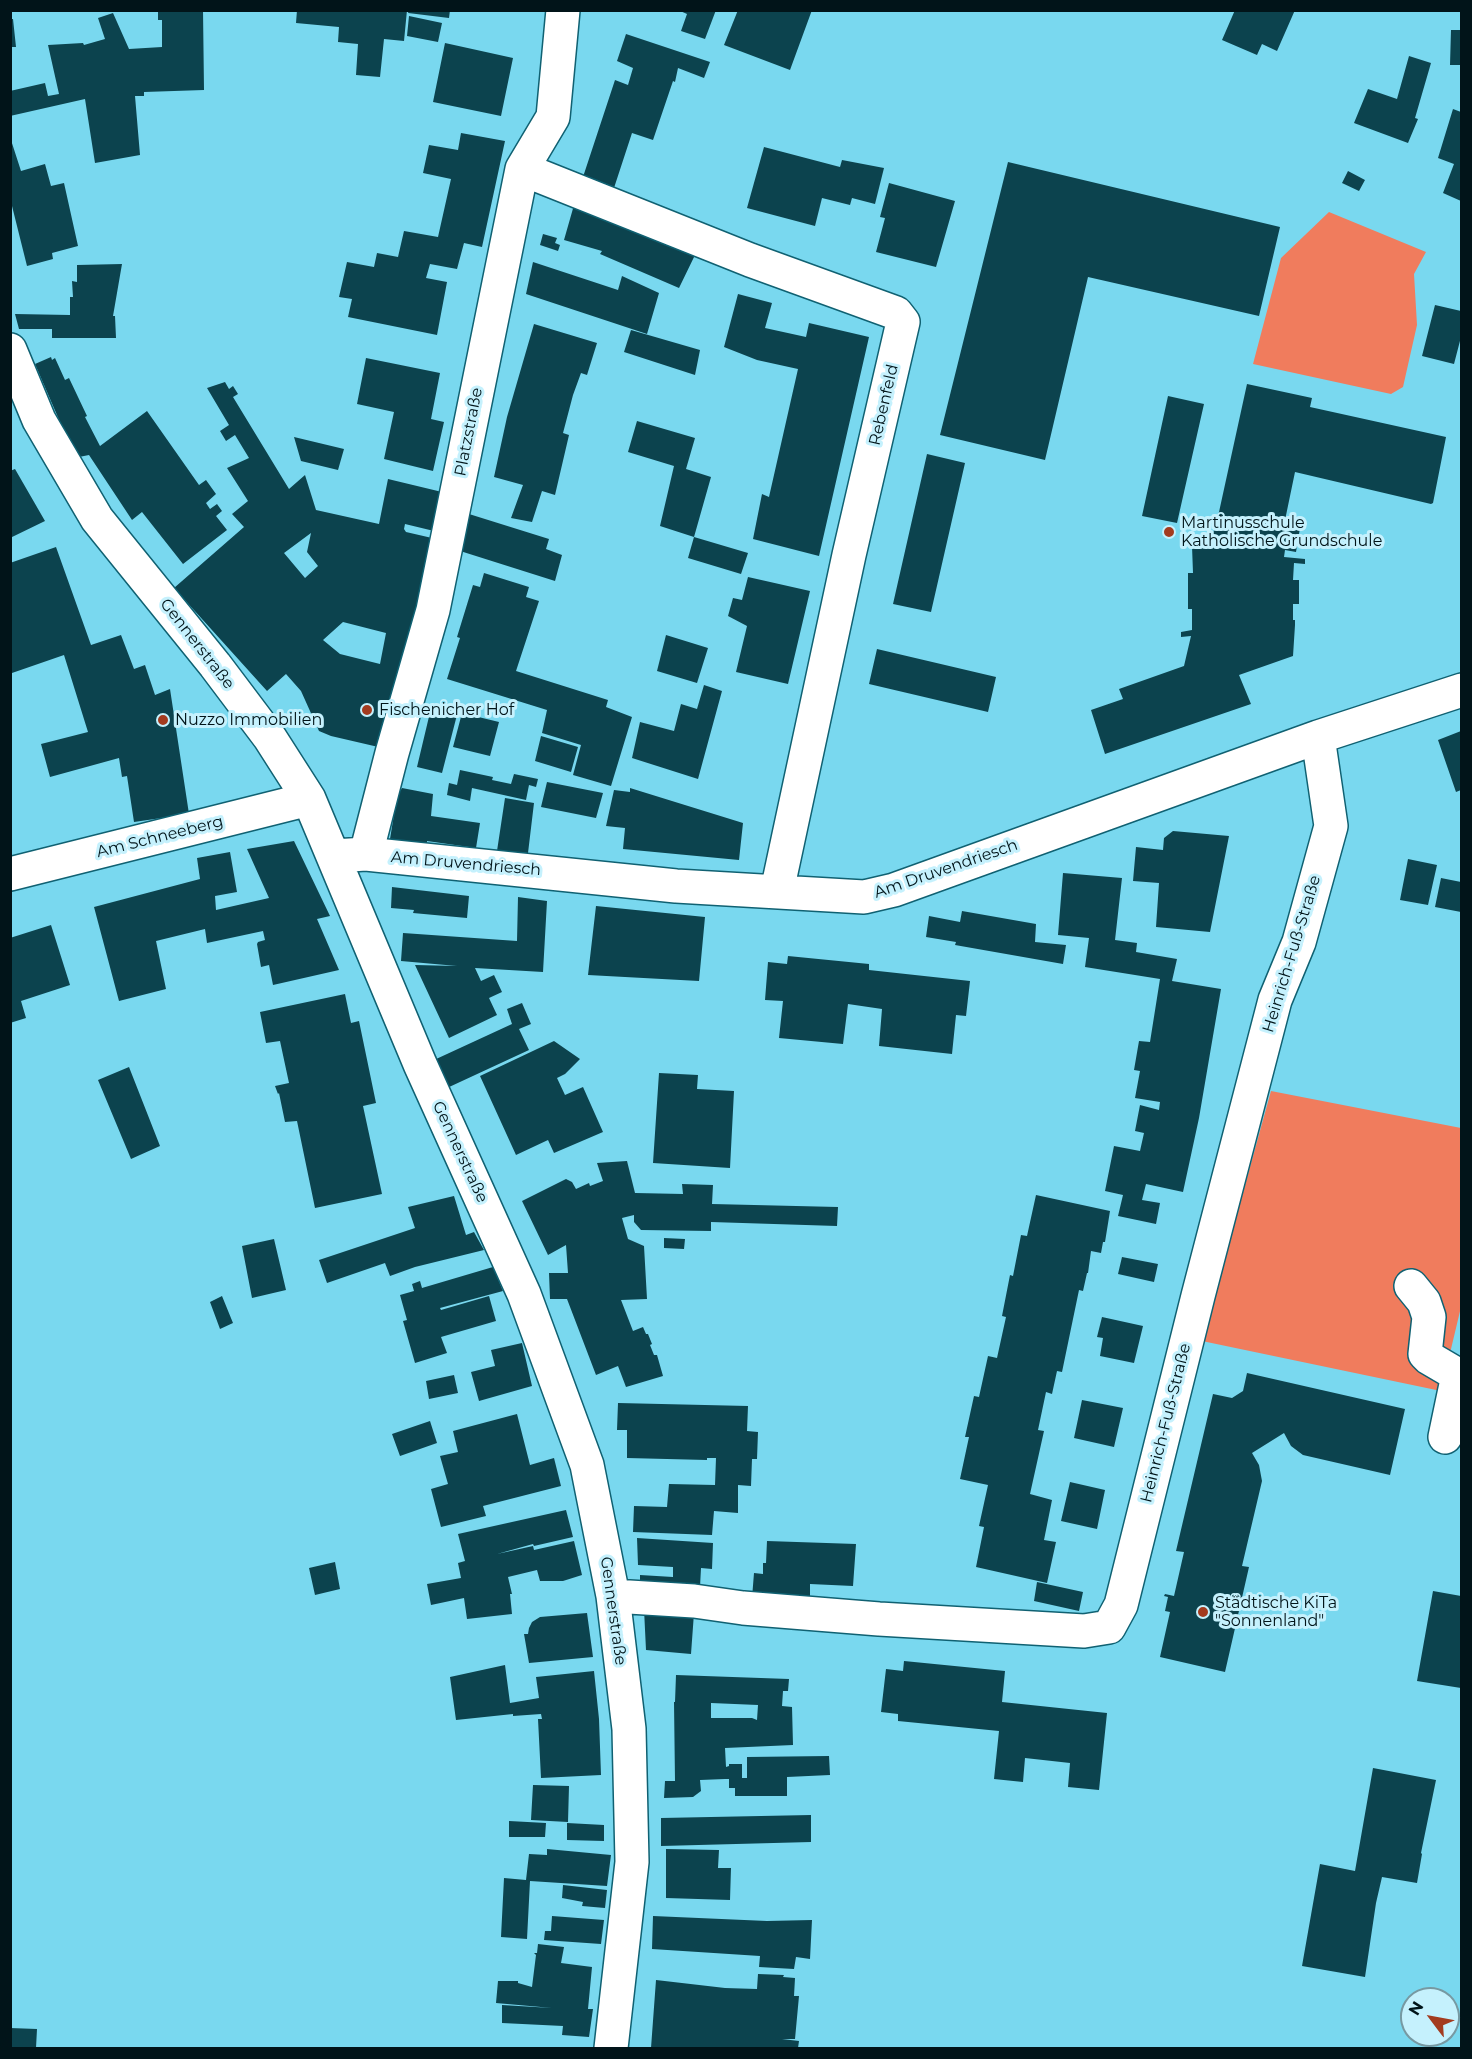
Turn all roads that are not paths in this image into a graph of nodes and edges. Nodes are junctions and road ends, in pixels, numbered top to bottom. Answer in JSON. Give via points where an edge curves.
{"nodes":[{"id":1,"x":563,"y":10,"type":"edge"},
{"id":2,"x":522,"y":169,"type":"junction"},
{"id":3,"x":10,"y":350,"type":"edge"},
{"id":4,"x":1461,"y":690,"type":"edge"},
{"id":5,"x":1318,"y":737,"type":"junction"},
{"id":6,"x":309,"y":799,"type":"junction"},
{"id":7,"x":350,"y":855,"type":"junction"},
{"id":8,"x":10,"y":874,"type":"edge"},
{"id":9,"x":777,"y":891,"type":"junction"},
{"id":10,"x":1411,"y":1286,"type":"dead end"},
{"id":11,"x":1445,"y":1437,"type":"dead end"},
{"id":12,"x":613,"y":1596,"type":"junction"},
{"id":13,"x":611,"y":2049,"type":"edge"}],
"edges":[{"from":1,"to":2,"type":"street","name":"Platzstraße","via":[[553,117]]},
{"from":2,"to":7,"type":"street","name":"Platzstraße","via":[[433,610],[392,753]]},
{"from":2,"to":9,"type":"street","name":"Rebenfeld","via":[[896,313],[903,322]]},
{"from":3,"to":6,"type":"street","name":"Gennerstraße","via":[[39,420],[97,519],[215,665],[270,738]]},
{"from":4,"to":5,"type":"street","name":"Am Druvendriesch"},
{"from":5,"to":9,"type":"street","name":"Am Druvendriesch","via":[[894,890],[864,897]]},
{"from":5,"to":12,"type":"street","name":"Heinrich-Fuß-Straße","via":[[1331,826],[1299,942],[1275,1000],[1121,1605],[1109,1627],[1084,1631],[879,1619]]},
{"from":6,"to":7,"type":"street","name":"Gennerstraße"},
{"from":6,"to":8,"type":"street","name":"Am Schneeberg"},
{"from":7,"to":9,"type":"street","name":"Am Druvendriesch","via":[[676,886]]},
{"from":7,"to":12,"type":"street","name":"Gennerstraße","via":[[420,1064],[524,1294],[587,1465]]},
{"from":10,"to":11,"type":"street","via":[[1424,1302],[1429,1317],[1425,1354],[1458,1375]]},
{"from":12,"to":13,"type":"street","name":"Gennerstraße","via":[[628,1729],[632,1862]]}]}
